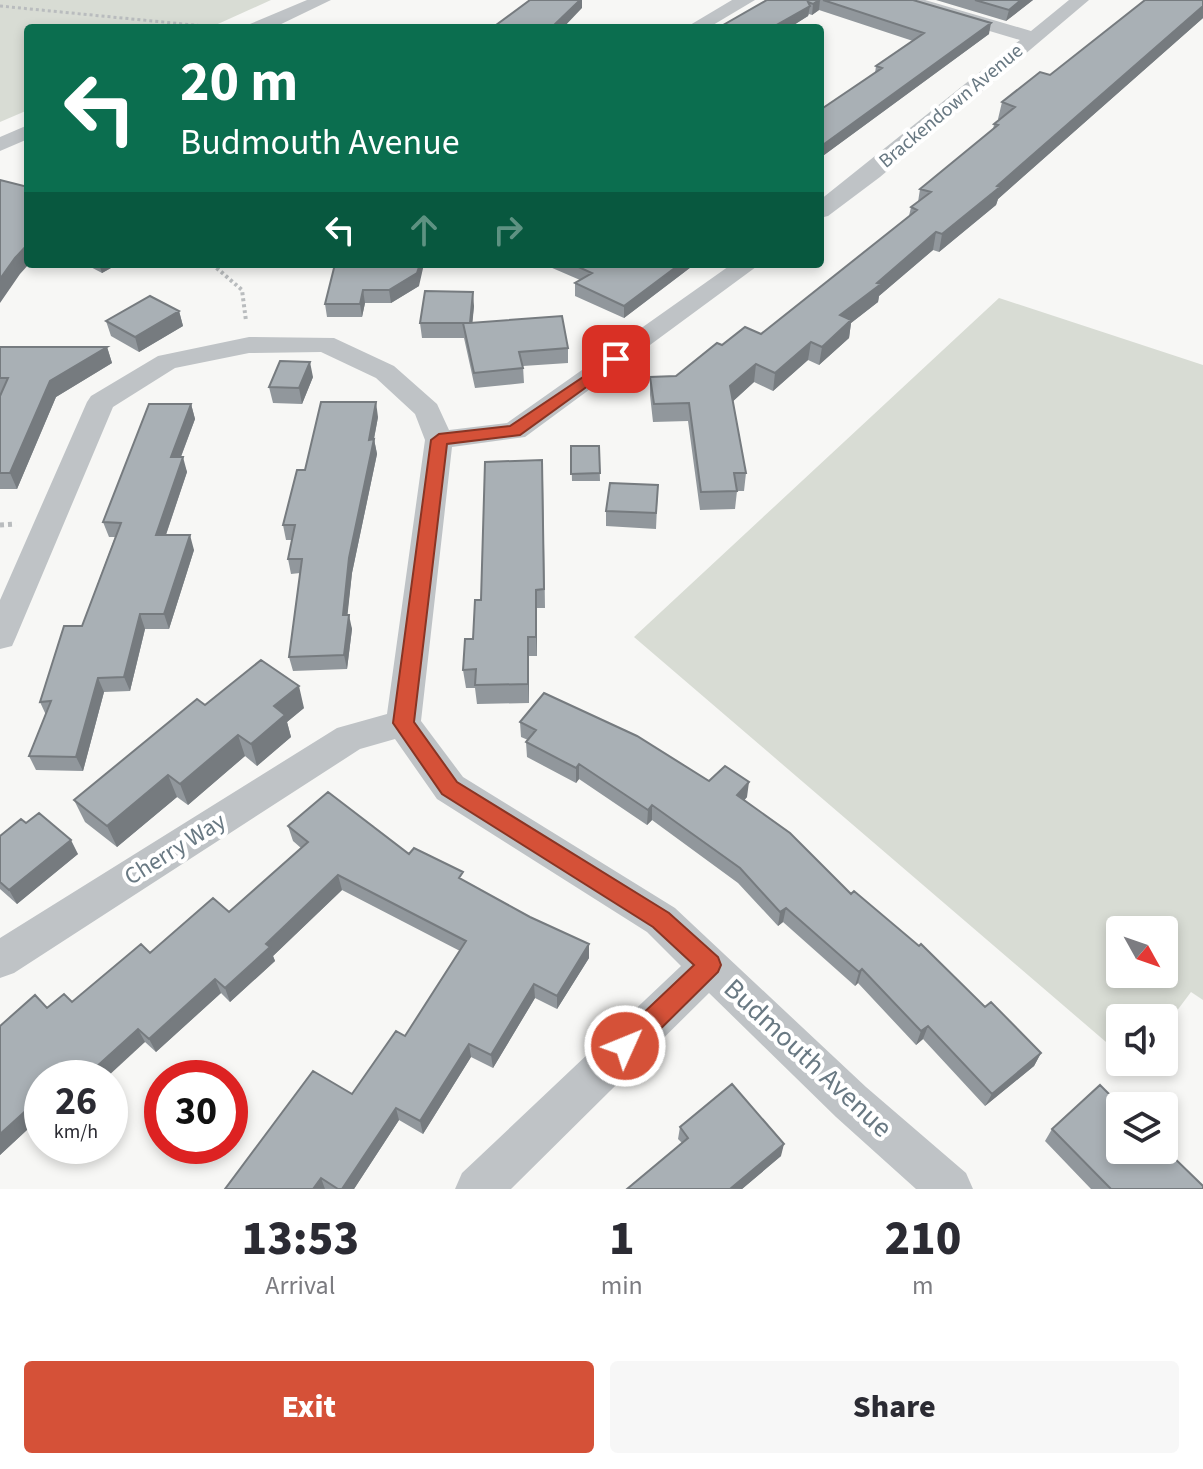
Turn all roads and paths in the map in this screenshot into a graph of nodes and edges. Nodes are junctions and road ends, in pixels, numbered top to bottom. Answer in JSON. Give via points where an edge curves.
{"nodes":[{"id":1,"x":322,"y":0,"type":"edge"},
{"id":2,"x":746,"y":0,"type":"edge"},
{"id":3,"x":905,"y":0,"type":"edge"},
{"id":4,"x":1080,"y":0,"type":"edge"},
{"id":5,"x":0,"y":6,"type":"edge"},
{"id":6,"x":183,"y":24,"type":"edge"},
{"id":7,"x":266,"y":24,"type":"edge"},
{"id":8,"x":701,"y":24,"type":"edge"},
{"id":9,"x":1033,"y":38,"type":"junction"},
{"id":10,"x":24,"y":133,"type":"edge"},
{"id":11,"x":0,"y":145,"type":"edge"},
{"id":12,"x":824,"y":208,"type":"edge"},
{"id":13,"x":217,"y":268,"type":"edge"},
{"id":14,"x":742,"y":268,"type":"edge"},
{"id":15,"x":249,"y":345,"type":"junction"},
{"id":16,"x":439,"y":440,"type":"junction"},
{"id":17,"x":0,"y":637,"type":"edge"},
{"id":18,"x":403,"y":723,"type":"junction"},
{"id":19,"x":0,"y":960,"type":"edge"},
{"id":20,"x":710,"y":965,"type":"junction"},
{"id":21,"x":478,"y":1189,"type":"edge"},
{"id":22,"x":950,"y":1189,"type":"edge"}],
"edges":[{"from":1,"to":7,"type":"street"},
{"from":2,"to":8,"type":"street"},
{"from":3,"to":9,"type":"street"},
{"from":4,"to":9,"type":"street","name":"Brackendown Avenue"},
{"from":5,"to":6,"type":"path"},
{"from":9,"to":12,"type":"street","name":"Brackendown Avenue"},
{"from":10,"to":11,"type":"street"},
{"from":13,"to":15,"type":"path","via":[[242,290]]},
{"from":14,"to":16,"type":"street","via":[[515,431]]},
{"from":15,"to":16,"type":"street","via":[[325,344],[385,372],[427,410]]},
{"from":15,"to":17,"type":"street","via":[[167,362],[101,402]]},
{"from":16,"to":18,"type":"street"},
{"from":18,"to":19,"type":"street","name":"Cherry Way","via":[[349,738]]},
{"from":18,"to":20,"type":"street","name":"Budmouth Avenue","via":[[450,788],[661,920]]},
{"from":20,"to":21,"type":"street"},
{"from":20,"to":22,"type":"street","name":"Budmouth Avenue"}]}
